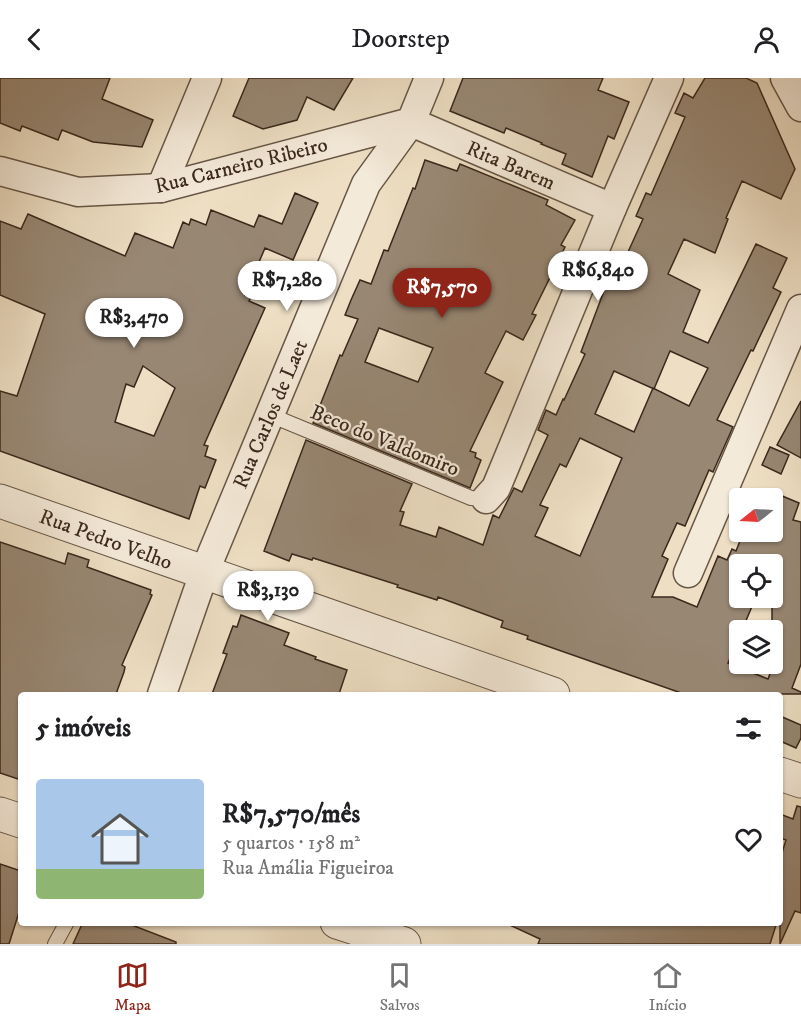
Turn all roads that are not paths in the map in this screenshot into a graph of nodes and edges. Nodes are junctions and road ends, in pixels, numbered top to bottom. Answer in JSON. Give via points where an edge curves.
{"nodes":[{"id":1,"x":207,"y":78,"type":"edge"},
{"id":2,"x":429,"y":78,"type":"edge"},
{"id":3,"x":669,"y":78,"type":"edge"},
{"id":4,"x":785,"y":78,"type":"edge"},
{"id":5,"x":801,"y":107,"type":"edge"},
{"id":6,"x":411,"y":122,"type":"junction"},
{"id":7,"x":0,"y":171,"type":"edge"},
{"id":8,"x":161,"y":188,"type":"junction"},
{"id":9,"x":612,"y":208,"type":"junction"},
{"id":10,"x":799,"y":324,"type":"edge"},
{"id":11,"x":270,"y":415,"type":"junction"},
{"id":12,"x":486,"y":499,"type":"joint"},
{"id":13,"x":0,"y":501,"type":"edge"},
{"id":14,"x":204,"y":573,"type":"junction"},
{"id":15,"x":688,"y":573,"type":"dead end"},
{"id":16,"x":163,"y":692,"type":"edge"},
{"id":17,"x":547,"y":692,"type":"edge"},
{"id":18,"x":783,"y":775,"type":"edge"},
{"id":19,"x":801,"y":781,"type":"edge"},
{"id":20,"x":0,"y":814,"type":"edge"},
{"id":21,"x":18,"y":820,"type":"edge"},
{"id":22,"x":65,"y":926,"type":"edge"},
{"id":23,"x":349,"y":926,"type":"edge"},
{"id":24,"x":56,"y":944,"type":"edge"},
{"id":25,"x":404,"y":944,"type":"edge"}],
"edges":[{"from":1,"to":8,"type":"street"},
{"from":2,"to":6,"type":"street","name":"Rua Carlos de Laet"},
{"from":3,"to":9,"type":"street"},
{"from":4,"to":5,"type":"street"},
{"from":6,"to":8,"type":"street","name":"Rua Carneiro Ribeiro"},
{"from":6,"to":9,"type":"street","name":"Rita Barem"},
{"from":6,"to":11,"type":"street","name":"Rua Carlos de Laet","via":[[366,184]]},
{"from":7,"to":8,"type":"street","name":"Rua Carneiro Ribeiro","via":[[78,192]]},
{"from":9,"to":12,"type":"street","via":[[496,488]]},
{"from":10,"to":15,"type":"street"},
{"from":11,"to":12,"type":"lane","name":"Beco do Valdomiro","via":[[471,498]]},
{"from":11,"to":14,"type":"street","name":"Rua Carlos de Laet"},
{"from":13,"to":14,"type":"street","name":"Rua Pedro Velho"},
{"from":14,"to":16,"type":"street","name":"Rua Carlos de Laet"},
{"from":14,"to":17,"type":"street","name":"Rua Pedro Velho"},
{"from":18,"to":19,"type":"street"},
{"from":20,"to":21,"type":"street"},
{"from":22,"to":24,"type":"lane"},
{"from":23,"to":25,"type":"street"}]}
